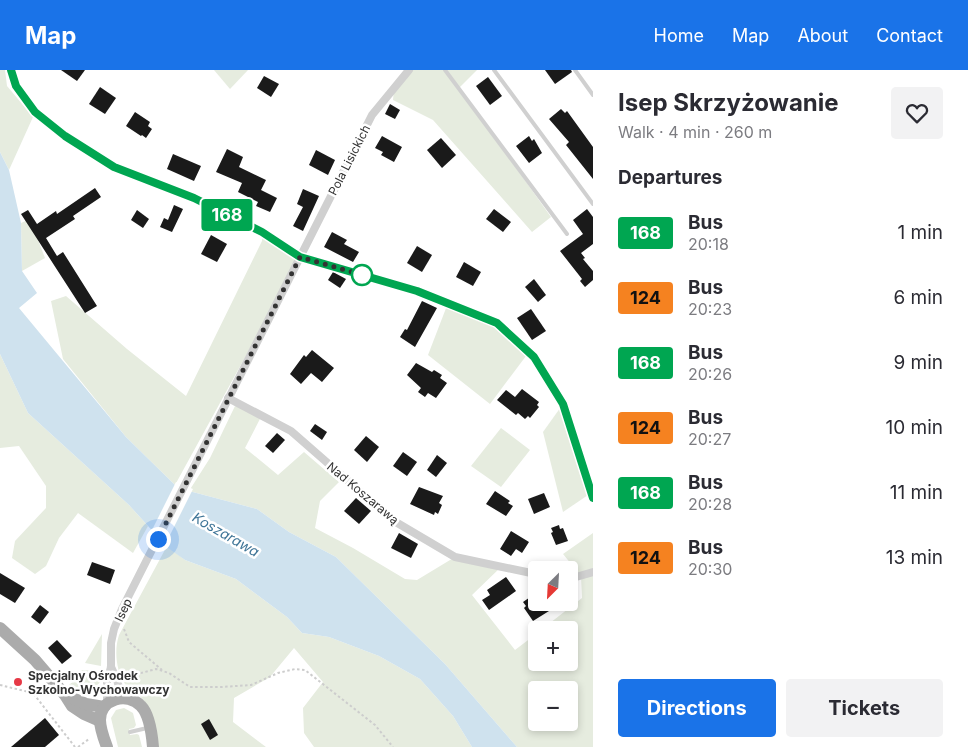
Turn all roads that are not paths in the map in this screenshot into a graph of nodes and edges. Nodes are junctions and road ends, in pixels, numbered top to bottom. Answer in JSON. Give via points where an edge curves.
{"nodes":[{"id":1,"x":11,"y":70,"type":"edge"},
{"id":2,"x":409,"y":70,"type":"edge"},
{"id":3,"x":445,"y":70,"type":"edge"},
{"id":4,"x":494,"y":70,"type":"edge"},
{"id":5,"x":575,"y":70,"type":"edge"},
{"id":6,"x":593,"y":95,"type":"edge"},
{"id":7,"x":593,"y":204,"type":"edge"},
{"id":8,"x":567,"y":234,"type":"dead end"},
{"id":9,"x":300,"y":257,"type":"junction"},
{"id":10,"x":228,"y":398,"type":"junction"},
{"id":11,"x":593,"y":498,"type":"edge"},
{"id":12,"x":528,"y":572,"type":"edge"},
{"id":13,"x":593,"y":572,"type":"edge"},
{"id":14,"x":578,"y":576,"type":"edge"},
{"id":15,"x":0,"y":628,"type":"edge"},
{"id":16,"x":111,"y":668,"type":"junction"},
{"id":17,"x":65,"y":695,"type":"junction"},
{"id":18,"x":122,"y":698,"type":"junction"},
{"id":19,"x":106,"y":705,"type":"junction"},
{"id":20,"x":100,"y":721,"type":"junction"},
{"id":21,"x":149,"y":727,"type":"junction"},
{"id":22,"x":130,"y":732,"type":"dead end"},
{"id":23,"x":107,"y":747,"type":"edge"},
{"id":24,"x":153,"y":747,"type":"edge"}],
"edges":[{"from":1,"to":9,"type":"street","via":[[16,86],[35,112],[65,136],[114,167],[194,198],[262,232]]},
{"from":2,"to":9,"type":"street","name":"Pola Lisickich","via":[[372,115]]},
{"from":3,"to":8,"type":"lane"},
{"from":4,"to":7,"type":"lane"},
{"from":5,"to":6,"type":"lane"},
{"from":9,"to":10,"type":"street"},
{"from":9,"to":11,"type":"street","via":[[417,291],[497,323],[534,357],[563,404]]},
{"from":10,"to":12,"type":"street","name":"Nad Koszarawą","via":[[291,431],[394,521],[455,557]]},
{"from":10,"to":16,"type":"street","name":"Isep","via":[[116,624],[111,644]]},
{"from":13,"to":14,"type":"street"},
{"from":15,"to":17,"type":"main road","via":[[35,660]]},
{"from":16,"to":18,"type":"street","name":"Isep"},
{"from":16,"to":19,"type":"street","name":"Isep"},
{"from":17,"to":19,"type":"main road","via":[[82,703]]},
{"from":17,"to":20,"type":"main road","via":[[77,710]]},
{"from":18,"to":19,"type":"main road"},
{"from":18,"to":21,"type":"main road","via":[[141,706]]},
{"from":19,"to":20,"type":"main road"},
{"from":20,"to":23,"type":"main road"},
{"from":21,"to":22,"type":"lane"},
{"from":21,"to":24,"type":"main road"}]}
